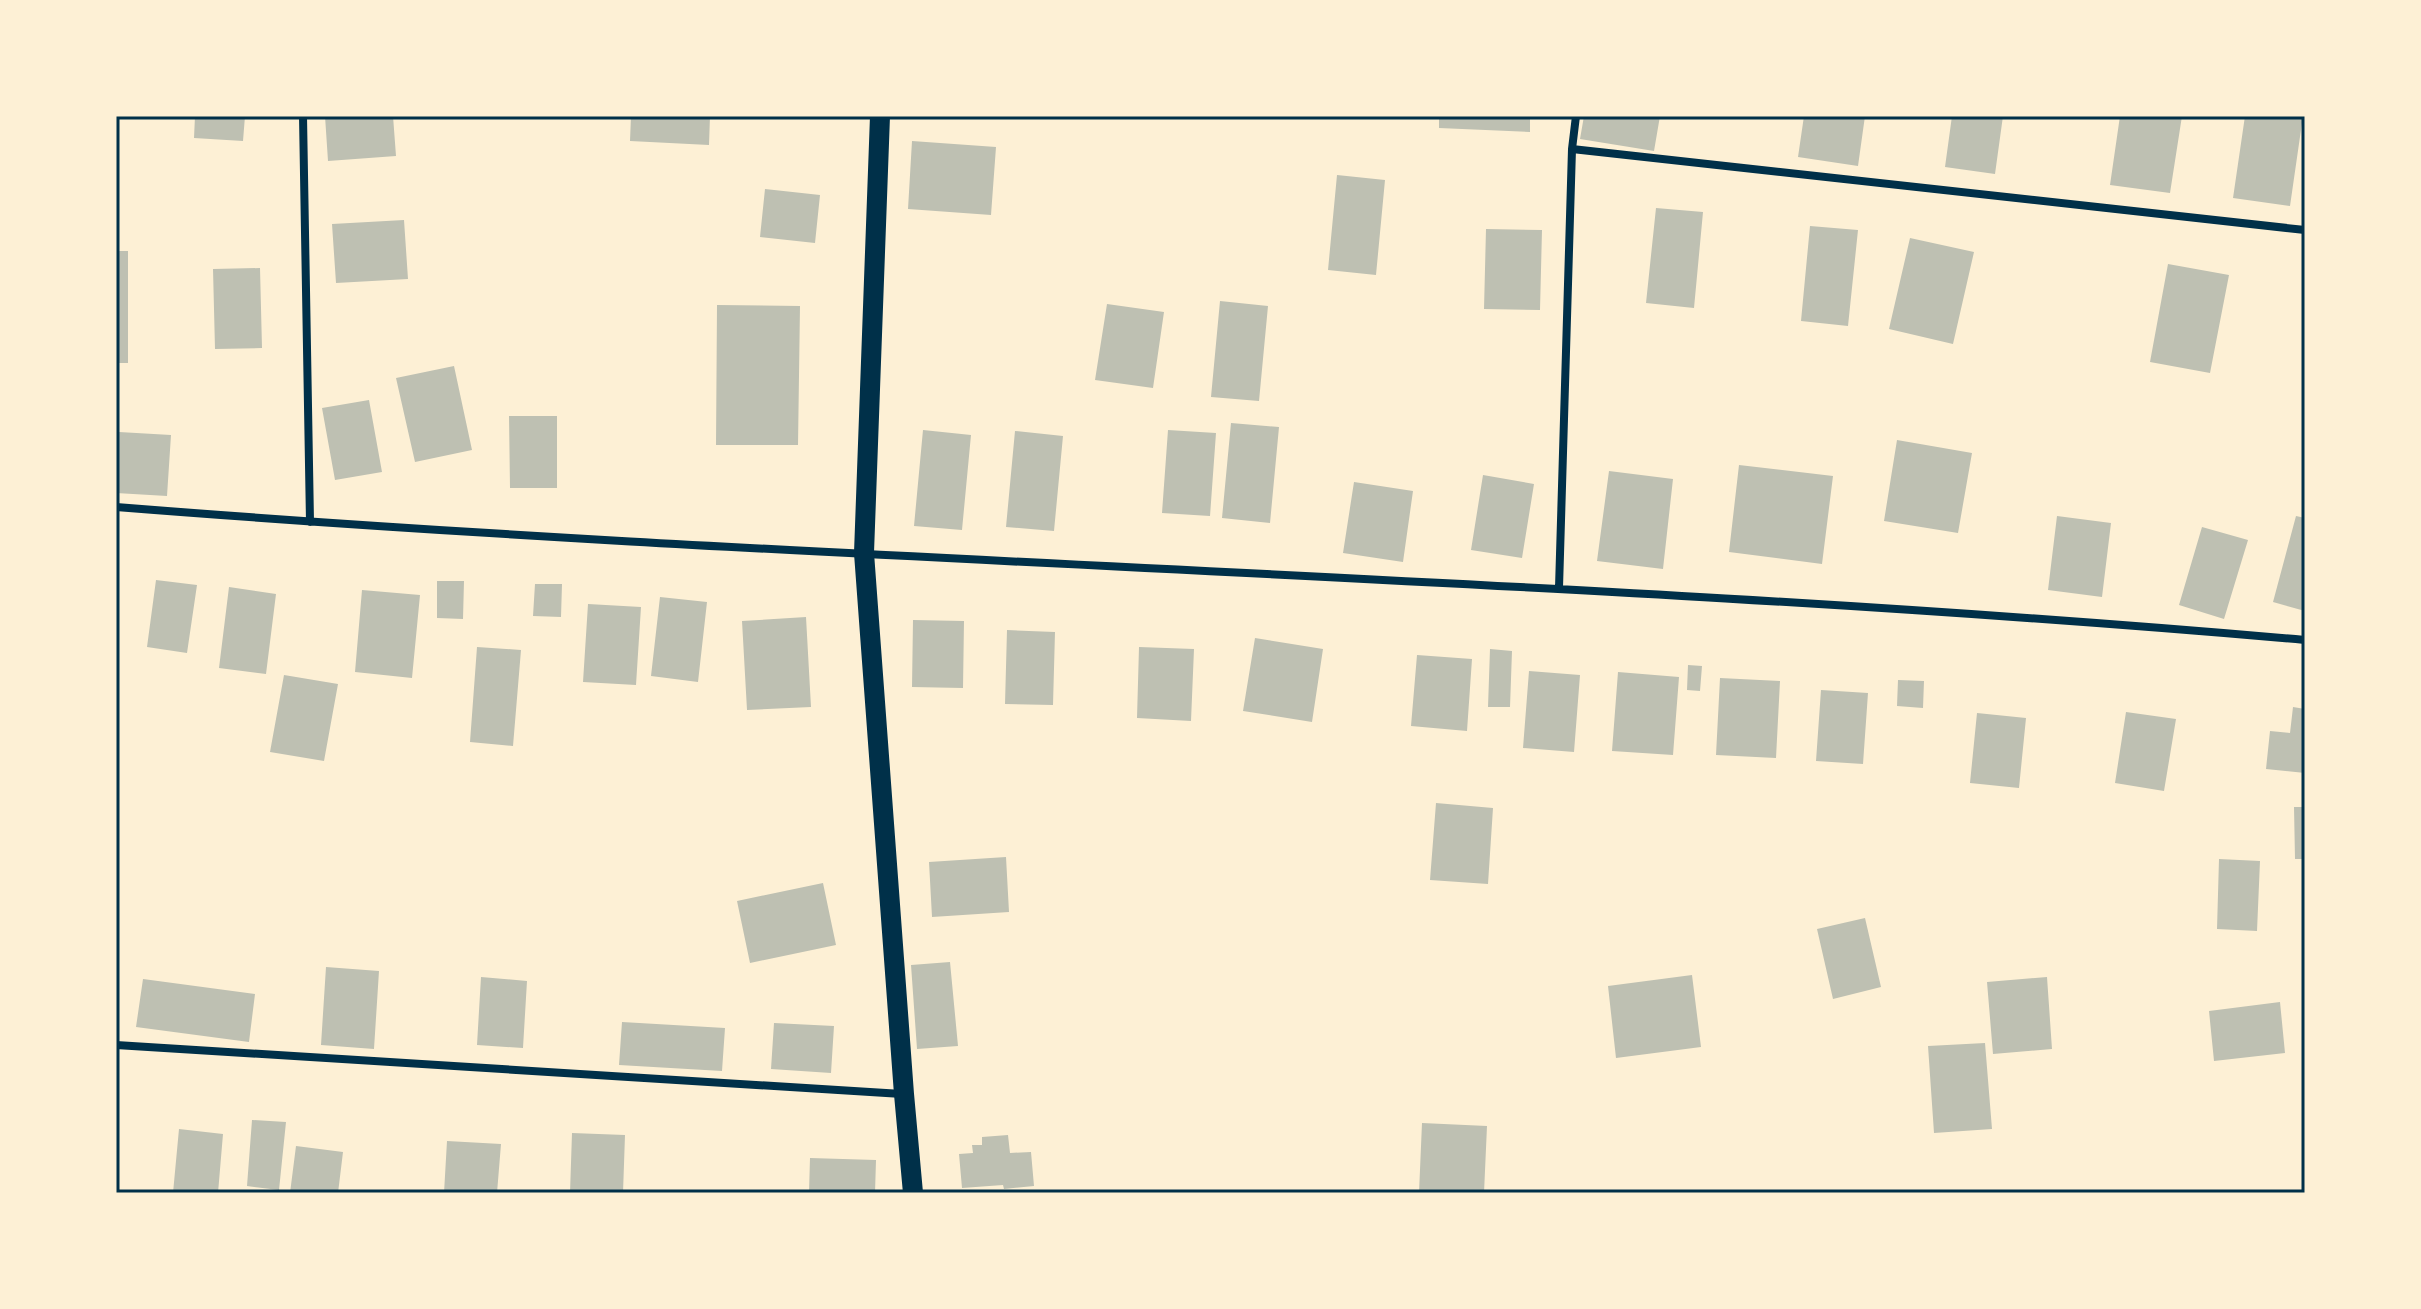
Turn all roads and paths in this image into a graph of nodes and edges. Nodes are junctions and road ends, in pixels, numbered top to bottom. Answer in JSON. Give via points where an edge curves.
{"nodes":[{"id":1,"x":303,"y":116,"type":"edge"},
{"id":2,"x":880,"y":116,"type":"edge"},
{"id":3,"x":1576,"y":116,"type":"edge"},
{"id":4,"x":1572,"y":149,"type":"junction"},
{"id":5,"x":2305,"y":230,"type":"edge"},
{"id":6,"x":116,"y":507,"type":"edge"},
{"id":7,"x":310,"y":522,"type":"junction"},
{"id":8,"x":864,"y":553,"type":"junction"},
{"id":9,"x":1559,"y":588,"type":"junction"},
{"id":10,"x":2305,"y":640,"type":"edge"},
{"id":11,"x":116,"y":1045,"type":"edge"},
{"id":12,"x":904,"y":1094,"type":"junction"},
{"id":13,"x":913,"y":1193,"type":"edge"}],
"edges":[{"from":1,"to":7,"type":"street"},
{"from":2,"to":8,"type":"main road"},
{"from":3,"to":4,"type":"street"},
{"from":4,"to":5,"type":"street"},
{"from":4,"to":9,"type":"street"},
{"from":6,"to":7,"type":"street"},
{"from":7,"to":8,"type":"street"},
{"from":8,"to":9,"type":"street"},
{"from":8,"to":12,"type":"main road"},
{"from":9,"to":10,"type":"street","via":[[1993,614]]},
{"from":11,"to":12,"type":"street"},
{"from":12,"to":13,"type":"main road"}]}
